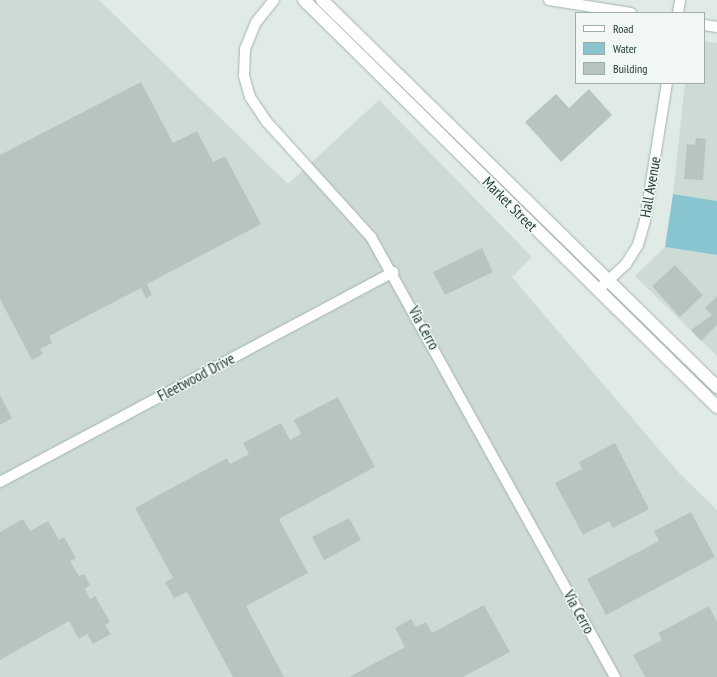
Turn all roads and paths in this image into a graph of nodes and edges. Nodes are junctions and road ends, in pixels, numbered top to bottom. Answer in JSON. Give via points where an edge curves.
{"nodes":[{"id":1,"x":274,"y":0,"type":"edge"},
{"id":2,"x":304,"y":0,"type":"edge"},
{"id":3,"x":322,"y":0,"type":"edge"},
{"id":4,"x":548,"y":0,"type":"edge"},
{"id":5,"x":680,"y":0,"type":"edge"},
{"id":6,"x":624,"y":12,"type":"edge"},
{"id":7,"x":678,"y":12,"type":"edge"},
{"id":8,"x":705,"y":24,"type":"edge"},
{"id":9,"x":717,"y":27,"type":"edge"},
{"id":10,"x":667,"y":84,"type":"edge"},
{"id":11,"x":393,"y":272,"type":"junction"},
{"id":12,"x":608,"y":280,"type":"junction"},
{"id":13,"x":598,"y":290,"type":"junction"},
{"id":14,"x":717,"y":387,"type":"edge"},
{"id":15,"x":717,"y":407,"type":"edge"},
{"id":16,"x":0,"y":482,"type":"edge"},
{"id":17,"x":615,"y":677,"type":"edge"}],
"edges":[{"from":1,"to":11,"type":"street","name":"Via Cerro","via":[[256,22],[245,49],[244,76],[250,97],[264,119],[371,236]]},
{"from":2,"to":13,"type":"main road","name":"Market Street"},
{"from":3,"to":12,"type":"main road","name":"Market Street"},
{"from":4,"to":6,"type":"street"},
{"from":5,"to":7,"type":"street"},
{"from":8,"to":9,"type":"street"},
{"from":10,"to":12,"type":"street","name":"Hall Avenue","via":[[645,220],[638,245],[626,264]]},
{"from":11,"to":16,"type":"street","name":"Fleetwood Drive"},
{"from":11,"to":17,"type":"street","name":"Via Cerro"},
{"from":12,"to":13,"type":"street","name":"Hall Avenue"},
{"from":12,"to":14,"type":"main road","name":"Market Street"},
{"from":13,"to":15,"type":"main road","name":"Market Street"}]}
